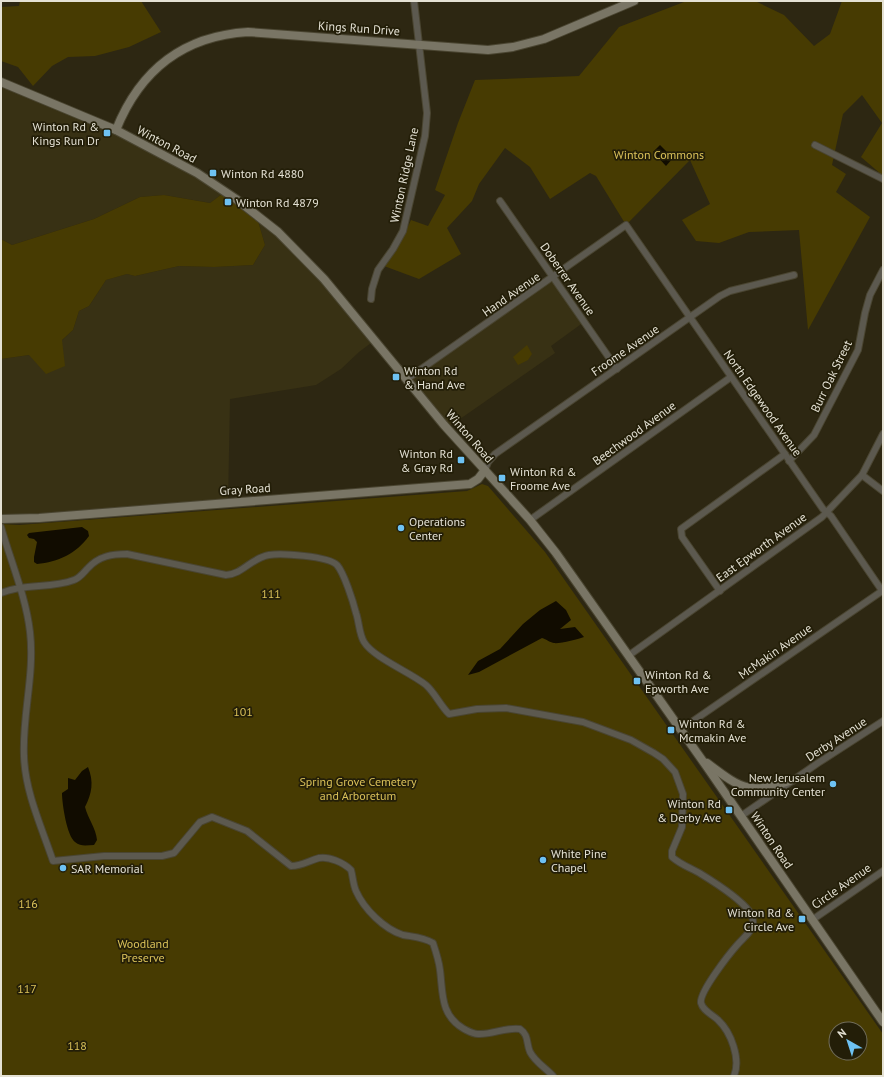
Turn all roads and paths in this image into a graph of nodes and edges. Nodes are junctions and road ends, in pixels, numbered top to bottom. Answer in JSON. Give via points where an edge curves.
{"nodes":[{"id":1,"x":414,"y":1,"type":"edge"},
{"id":2,"x":634,"y":1,"type":"edge"},
{"id":3,"x":419,"y":45,"type":"junction"},
{"id":4,"x":1,"y":82,"type":"edge"},
{"id":5,"x":116,"y":130,"type":"junction"},
{"id":6,"x":815,"y":145,"type":"dead end"},
{"id":7,"x":883,"y":179,"type":"edge"},
{"id":8,"x":500,"y":201,"type":"dead end"},
{"id":9,"x":626,"y":225,"type":"joint"},
{"id":10,"x":883,"y":270,"type":"edge"},
{"id":11,"x":794,"y":275,"type":"dead end"},
{"id":12,"x":553,"y":278,"type":"junction"},
{"id":13,"x":371,"y":299,"type":"dead end"},
{"id":14,"x":690,"y":317,"type":"junction"},
{"id":15,"x":617,"y":369,"type":"junction"},
{"id":16,"x":731,"y":377,"type":"junction"},
{"id":17,"x":407,"y":379,"type":"junction"},
{"id":18,"x":883,"y":434,"type":"edge"},
{"id":19,"x":785,"y":454,"type":"junction"},
{"id":20,"x":789,"y":461,"type":"junction"},
{"id":21,"x":485,"y":470,"type":"junction"},
{"id":22,"x":862,"y":475,"type":"junction"},
{"id":23,"x":883,"y":491,"type":"edge"},
{"id":24,"x":826,"y":513,"type":"junction"},
{"id":25,"x":1,"y":520,"type":"edge"},
{"id":26,"x":530,"y":520,"type":"junction"},
{"id":27,"x":1,"y":527,"type":"edge"},
{"id":28,"x":20,"y":587,"type":"junction"},
{"id":29,"x":720,"y":591,"type":"junction"},
{"id":30,"x":882,"y":592,"type":"edge"},
{"id":31,"x":1,"y":593,"type":"edge"},
{"id":32,"x":628,"y":656,"type":"junction"},
{"id":33,"x":883,"y":721,"type":"edge"},
{"id":34,"x":680,"y":730,"type":"junction"},
{"id":35,"x":700,"y":757,"type":"junction"},
{"id":36,"x":795,"y":779,"type":"junction"},
{"id":37,"x":741,"y":816,"type":"junction"},
{"id":38,"x":883,"y":871,"type":"edge"},
{"id":39,"x":812,"y":920,"type":"junction"},
{"id":40,"x":883,"y":1022,"type":"edge"},
{"id":41,"x":553,"y":1076,"type":"edge"},
{"id":42,"x":734,"y":1076,"type":"edge"}],
"edges":[{"from":1,"to":3,"type":"street","name":"Winton Ridge Lane"},
{"from":2,"to":3,"type":"main road","name":"Kings Run Drive","via":[[561,33],[513,47],[488,50]]},
{"from":3,"to":5,"type":"main road","name":"Kings Run Drive","via":[[248,32],[205,39],[179,51],[144,80],[128,102]]},
{"from":3,"to":13,"type":"street","name":"Winton Ridge Lane","via":[[427,114],[425,136],[403,231],[378,270]]},
{"from":4,"to":5,"type":"main road","name":"Winton Road"},
{"from":5,"to":17,"type":"main road","name":"Winton Road","via":[[216,185],[278,232],[324,279]]},
{"from":6,"to":7,"type":"street"},
{"from":8,"to":12,"type":"street","name":"Doberrer Avenue"},
{"from":9,"to":12,"type":"street","name":"Hand Avenue"},
{"from":9,"to":14,"type":"street","name":"North Edgewood Avenue"},
{"from":10,"to":20,"type":"street","name":"Burr Oak Street","via":[[870,295],[858,350],[814,435]]},
{"from":11,"to":14,"type":"street","name":"Froome Avenue","via":[[724,294]]},
{"from":12,"to":15,"type":"street","name":"Doberrer Avenue"},
{"from":12,"to":17,"type":"street","name":"Hand Avenue"},
{"from":14,"to":15,"type":"street","name":"Froome Avenue"},
{"from":14,"to":16,"type":"street","name":"North Edgewood Avenue"},
{"from":15,"to":21,"type":"street","name":"Froome Avenue","via":[[495,454]]},
{"from":16,"to":19,"type":"street","name":"North Edgewood Avenue"},
{"from":16,"to":26,"type":"street","name":"Beechwood Avenue"},
{"from":17,"to":21,"type":"main road","name":"Winton Road"},
{"from":18,"to":22,"type":"street","name":"East Epworth Avenue"},
{"from":19,"to":20,"type":"street","name":"North Edgewood Avenue"},
{"from":19,"to":29,"type":"street","via":[[681,529],[682,537]]},
{"from":20,"to":24,"type":"street","name":"North Edgewood Avenue"},
{"from":21,"to":25,"type":"main road","name":"Gray Road","via":[[478,480],[470,484]]},
{"from":21,"to":26,"type":"main road","name":"Winton Road"},
{"from":22,"to":23,"type":"street"},
{"from":22,"to":24,"type":"street","name":"East Epworth Avenue"},
{"from":24,"to":29,"type":"street","name":"East Epworth Avenue"},
{"from":24,"to":30,"type":"street","name":"North Edgewood Avenue","via":[[831,516]]},
{"from":26,"to":32,"type":"main road","name":"Winton Road"},
{"from":27,"to":28,"type":"street"},
{"from":28,"to":31,"type":"street"},
{"from":28,"to":41,"type":"street","via":[[30,632],[32,657],[24,729],[24,764],[26,778],[53,861],[104,856],[162,856],[174,853],[200,822],[212,817],[247,831],[291,866],[304,865],[318,858],[338,862],[351,870],[356,890],[376,917],[396,932],[433,943],[440,969],[442,1000],[452,1020],[476,1035],[505,1029],[520,1029],[527,1036],[529,1051]]},
{"from":28,"to":42,"type":"street","via":[[76,580],[101,558],[117,554],[226,575],[237,574],[256,558],[269,555],[301,556],[331,561],[339,568],[344,580],[364,642],[426,686],[448,714],[506,708],[583,722],[631,740],[663,759],[674,772],[683,794],[682,827],[672,857],[744,905],[752,917],[750,931],[738,943],[709,984],[701,1003],[719,1021],[734,1048]]},
{"from":29,"to":32,"type":"street","name":"East Epworth Avenue"},
{"from":30,"to":34,"type":"street","name":"McMakin Avenue"},
{"from":32,"to":34,"type":"main road","name":"Winton Road"},
{"from":33,"to":36,"type":"street","name":"Derby Avenue"},
{"from":34,"to":35,"type":"main road","name":"Winton Road"},
{"from":35,"to":36,"type":"main road","via":[[736,784],[744,787],[769,788]]},
{"from":35,"to":37,"type":"main road","name":"Winton Road"},
{"from":36,"to":37,"type":"street","name":"Derby Avenue"},
{"from":37,"to":39,"type":"main road","name":"Winton Road"},
{"from":38,"to":39,"type":"street","name":"Circle Avenue"},
{"from":39,"to":40,"type":"main road","name":"Winton Road"}]}
